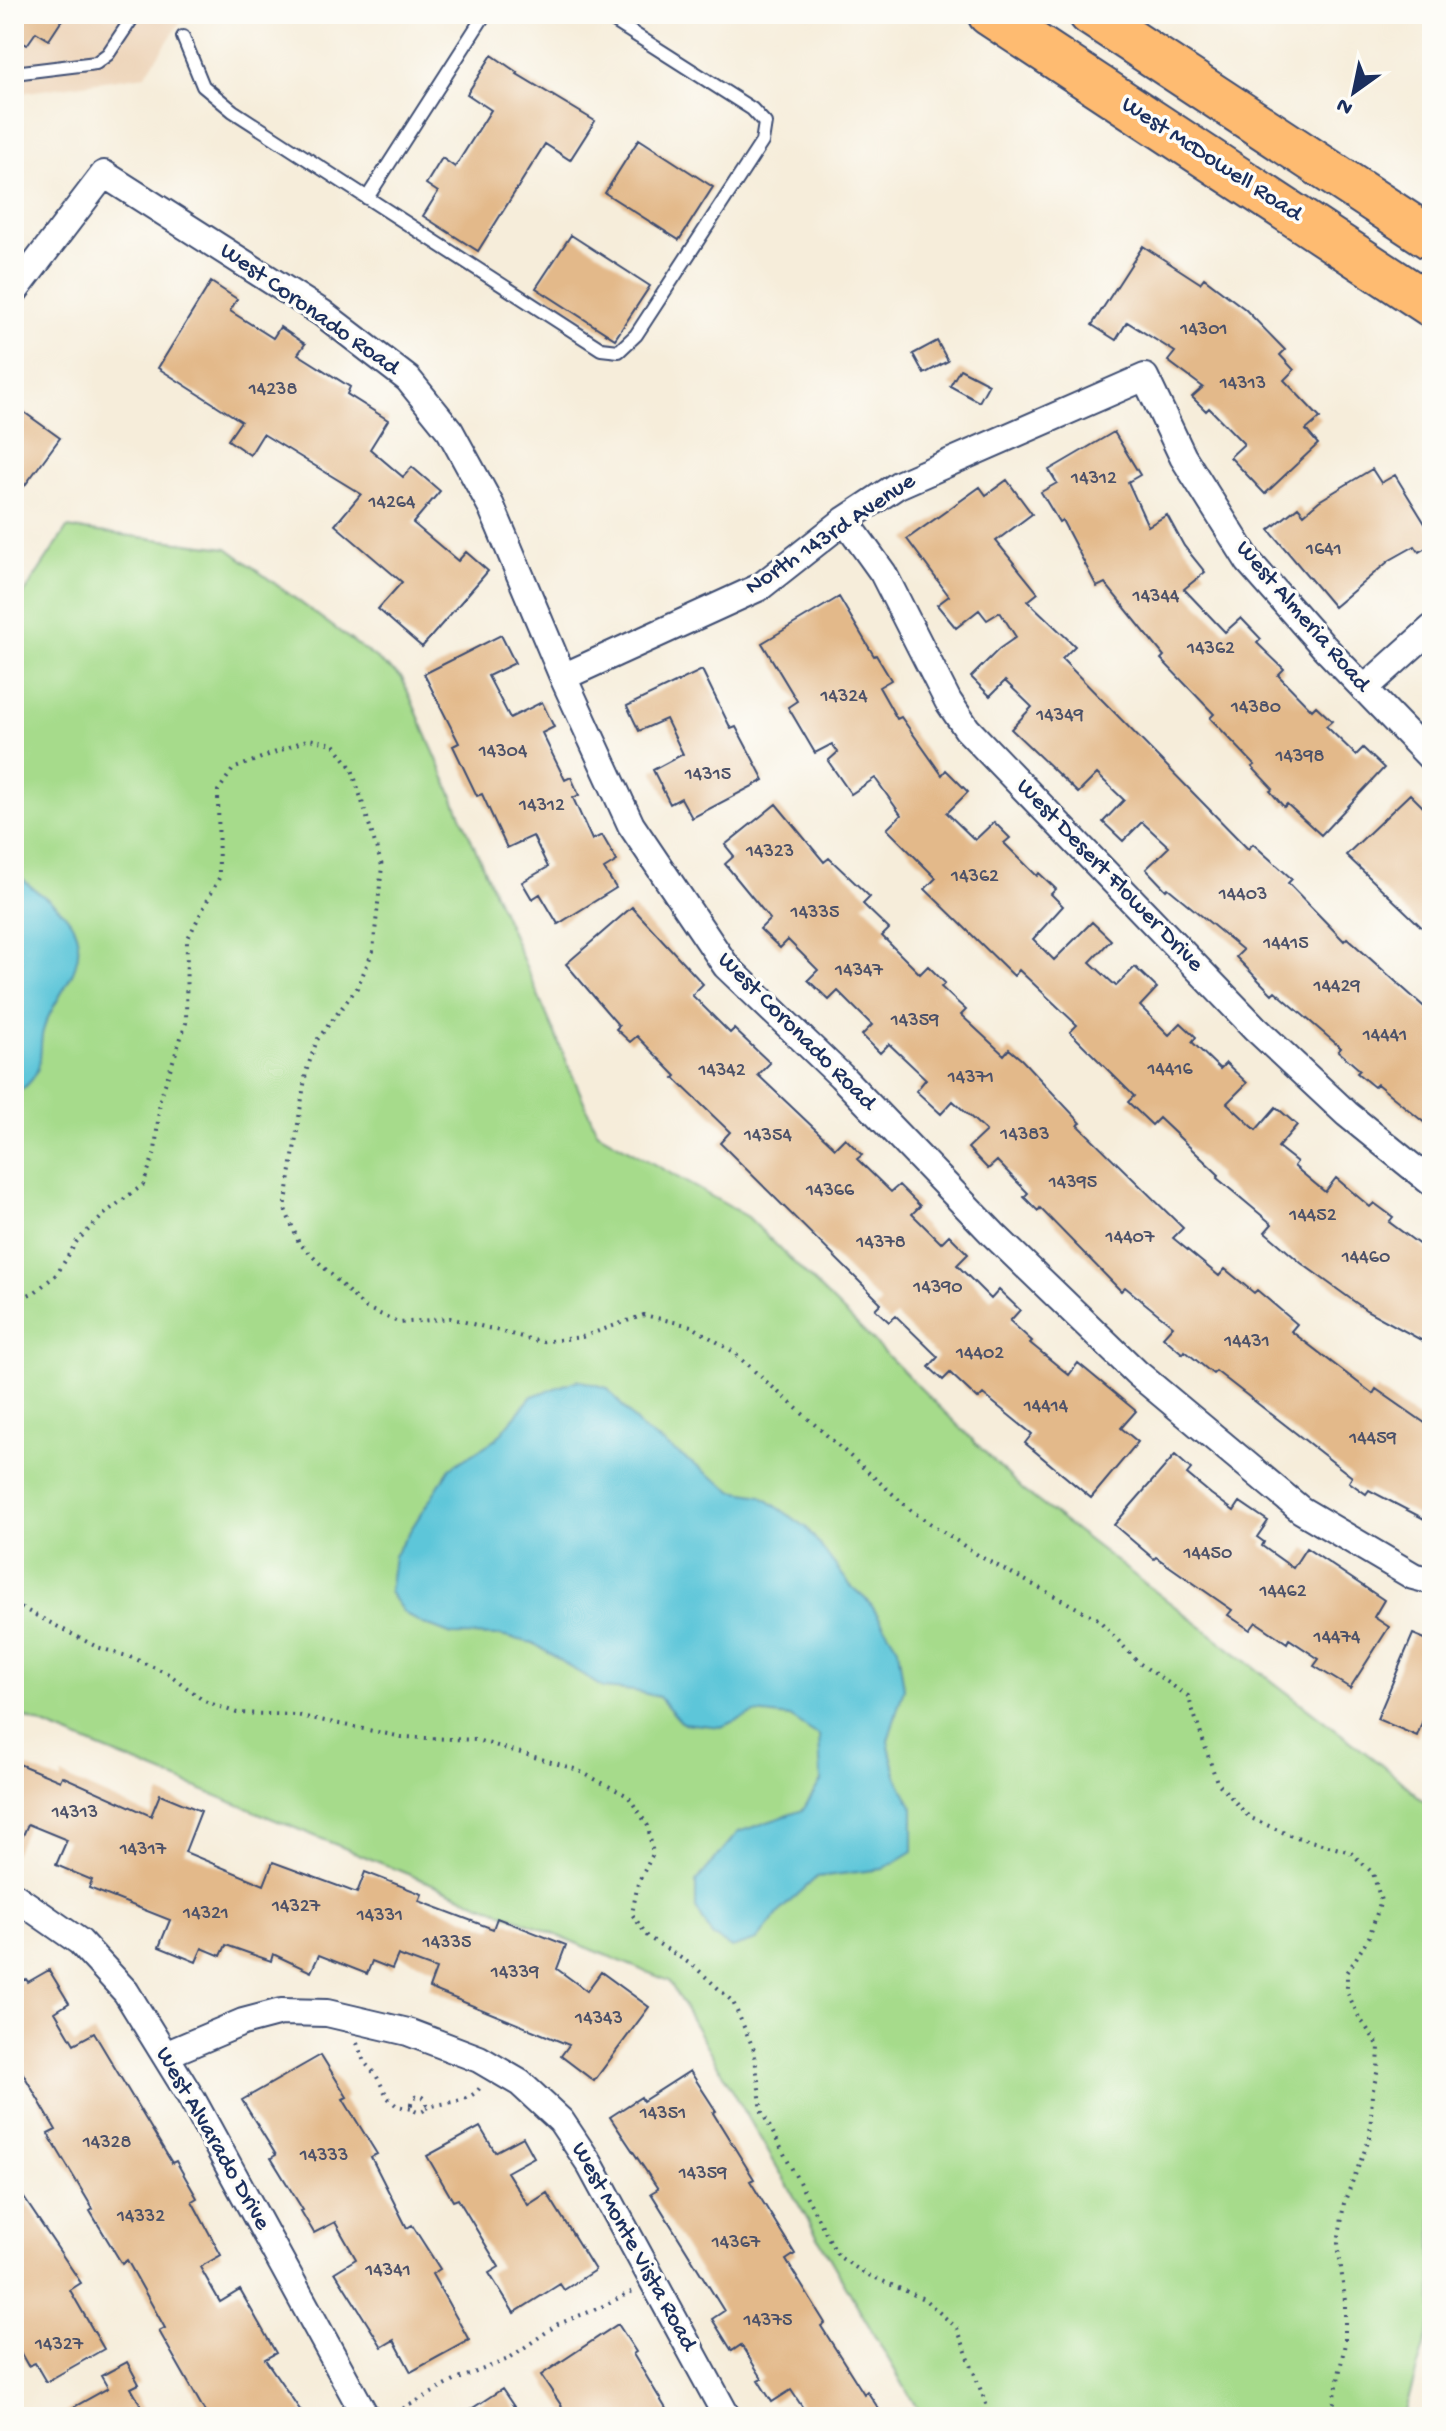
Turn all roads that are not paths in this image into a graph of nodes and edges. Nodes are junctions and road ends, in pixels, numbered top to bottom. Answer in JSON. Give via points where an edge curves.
{"nodes":[{"id":1,"x":135,"y":14,"type":"edge"},
{"id":2,"x":485,"y":14,"type":"edge"},
{"id":3,"x":603,"y":14,"type":"edge"},
{"id":4,"x":989,"y":14,"type":"edge"},
{"id":5,"x":1090,"y":14,"type":"edge"},
{"id":6,"x":183,"y":37,"type":"dead end"},
{"id":7,"x":22,"y":72,"type":"dead end"},
{"id":8,"x":367,"y":198,"type":"junction"},
{"id":9,"x":1432,"y":239,"type":"edge"},
{"id":10,"x":14,"y":292,"type":"edge"},
{"id":11,"x":1432,"y":306,"type":"edge"},
{"id":12,"x":1145,"y":377,"type":"joint"},
{"id":13,"x":845,"y":520,"type":"junction"},
{"id":14,"x":1432,"y":628,"type":"edge"},
{"id":15,"x":563,"y":677,"type":"junction"},
{"id":16,"x":1364,"y":689,"type":"junction"},
{"id":17,"x":1432,"y":759,"type":"edge"},
{"id":18,"x":1432,"y":1183,"type":"edge"},
{"id":19,"x":1432,"y":1581,"type":"edge"},
{"id":20,"x":14,"y":1896,"type":"edge"},
{"id":21,"x":165,"y":2055,"type":"junction"},
{"id":22,"x":366,"y":2417,"type":"edge"},
{"id":23,"x":727,"y":2417,"type":"edge"}],
"edges":[{"from":1,"to":7,"type":"lane","via":[[96,63]]},
{"from":2,"to":8,"type":"lane"},
{"from":3,"to":8,"type":"lane","via":[[752,109],[765,123],[762,142],[636,335],[619,351],[601,349]]},
{"from":4,"to":11,"type":"main road","name":"West McDowell Road"},
{"from":5,"to":9,"type":"main road"},
{"from":6,"to":8,"type":"lane","via":[[203,86]]},
{"from":10,"to":15,"type":"street","name":"West Coronado Road","via":[[104,174],[322,313],[408,379],[450,431],[491,506]]},
{"from":12,"to":13,"type":"street","name":"North 143rd Avenue","via":[[898,485]]},
{"from":12,"to":16,"type":"street","name":"West Almeria Road","via":[[1183,457],[1249,562]]},
{"from":13,"to":15,"type":"street","name":"North 143rd Avenue","via":[[760,587]]},
{"from":13,"to":18,"type":"street","name":"West Desert Flower Drive","via":[[883,573],[967,729],[1255,1028],[1347,1114]]},
{"from":14,"to":16,"type":"street"},
{"from":15,"to":19,"type":"street","name":"West Coronado Road","via":[[631,825],[726,966],[1137,1373],[1301,1510],[1413,1576]]},
{"from":16,"to":17,"type":"street","name":"West Almeria Road"},
{"from":20,"to":21,"type":"street","name":"West Alvarado Drive","via":[[80,1942],[126,1992]]},
{"from":21,"to":22,"type":"street","name":"West Alvarado Drive"},
{"from":21,"to":23,"type":"street","name":"West Monte Vista Road","via":[[281,2012],[327,2013],[408,2032],[479,2059],[520,2083],[561,2121],[589,2163]]}]}
